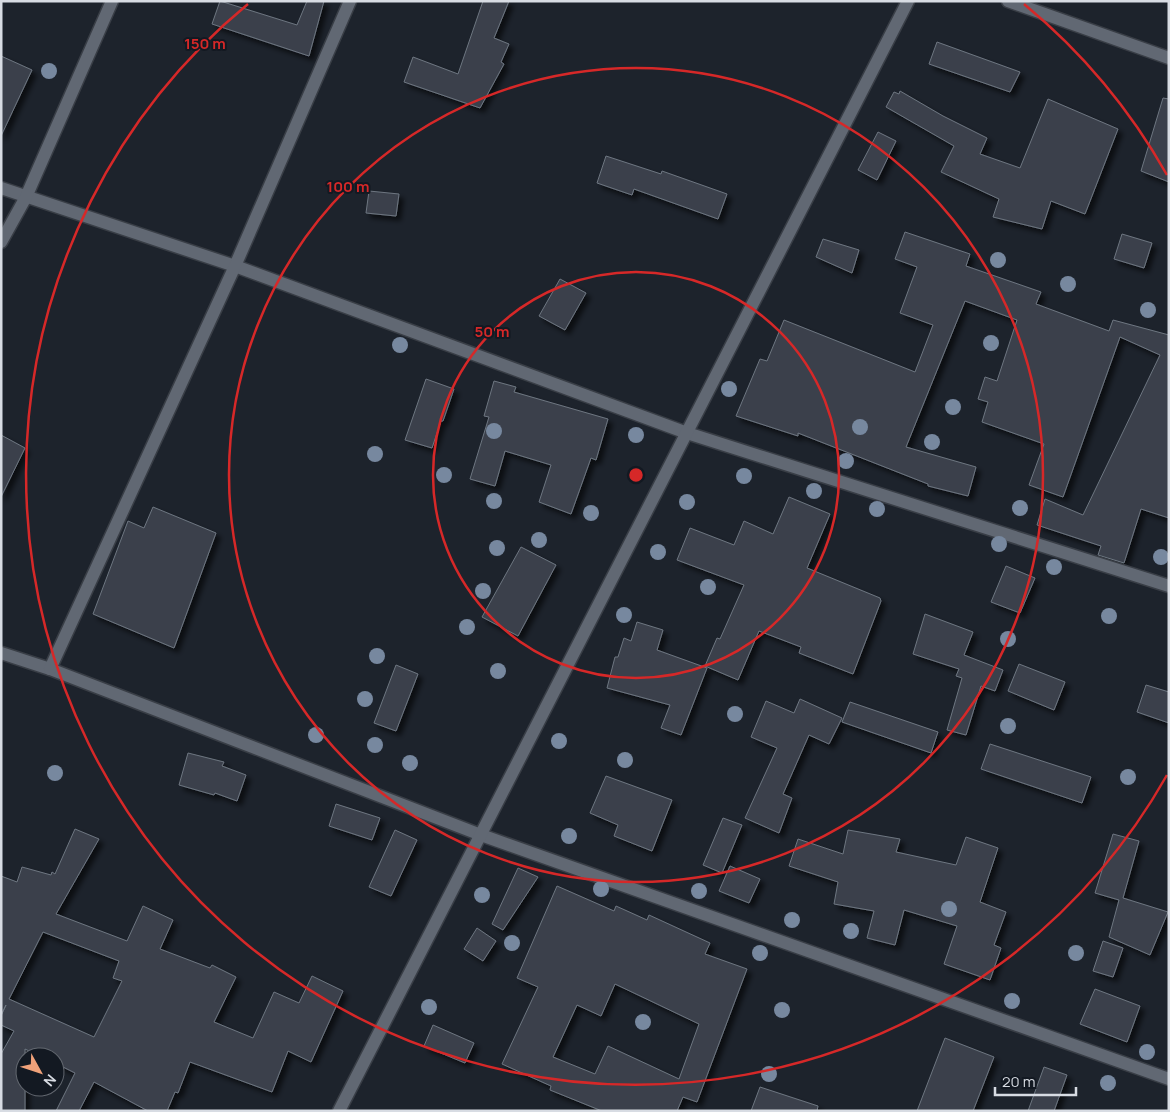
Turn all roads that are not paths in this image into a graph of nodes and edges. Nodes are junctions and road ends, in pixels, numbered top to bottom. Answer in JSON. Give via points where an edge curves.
{"nodes":[{"id":1,"x":112,"y":1,"type":"edge"},
{"id":2,"x":350,"y":1,"type":"edge"},
{"id":3,"x":908,"y":1,"type":"edge"},
{"id":4,"x":1008,"y":1,"type":"edge"},
{"id":5,"x":1169,"y":58,"type":"edge"},
{"id":6,"x":1,"y":188,"type":"edge"},
{"id":7,"x":26,"y":197,"type":"junction"},
{"id":8,"x":1,"y":242,"type":"edge"},
{"id":9,"x":234,"y":266,"type":"junction"},
{"id":10,"x":686,"y":433,"type":"junction"},
{"id":11,"x":1169,"y":586,"type":"edge"},
{"id":12,"x":1,"y":653,"type":"edge"},
{"id":13,"x":50,"y":669,"type":"junction"},
{"id":14,"x":481,"y":835,"type":"junction"},
{"id":15,"x":1169,"y":1079,"type":"edge"},
{"id":16,"x":338,"y":1111,"type":"edge"}],
"edges":[{"from":1,"to":7,"type":"street"},
{"from":2,"to":9,"type":"street"},
{"from":3,"to":10,"type":"street"},
{"from":4,"to":5,"type":"street"},
{"from":6,"to":7,"type":"street"},
{"from":7,"to":8,"type":"street"},
{"from":7,"to":9,"type":"street"},
{"from":9,"to":10,"type":"street"},
{"from":9,"to":13,"type":"street"},
{"from":10,"to":11,"type":"street"},
{"from":10,"to":14,"type":"street"},
{"from":12,"to":13,"type":"street"},
{"from":13,"to":14,"type":"street"},
{"from":14,"to":15,"type":"street"},
{"from":14,"to":16,"type":"street"}]}
